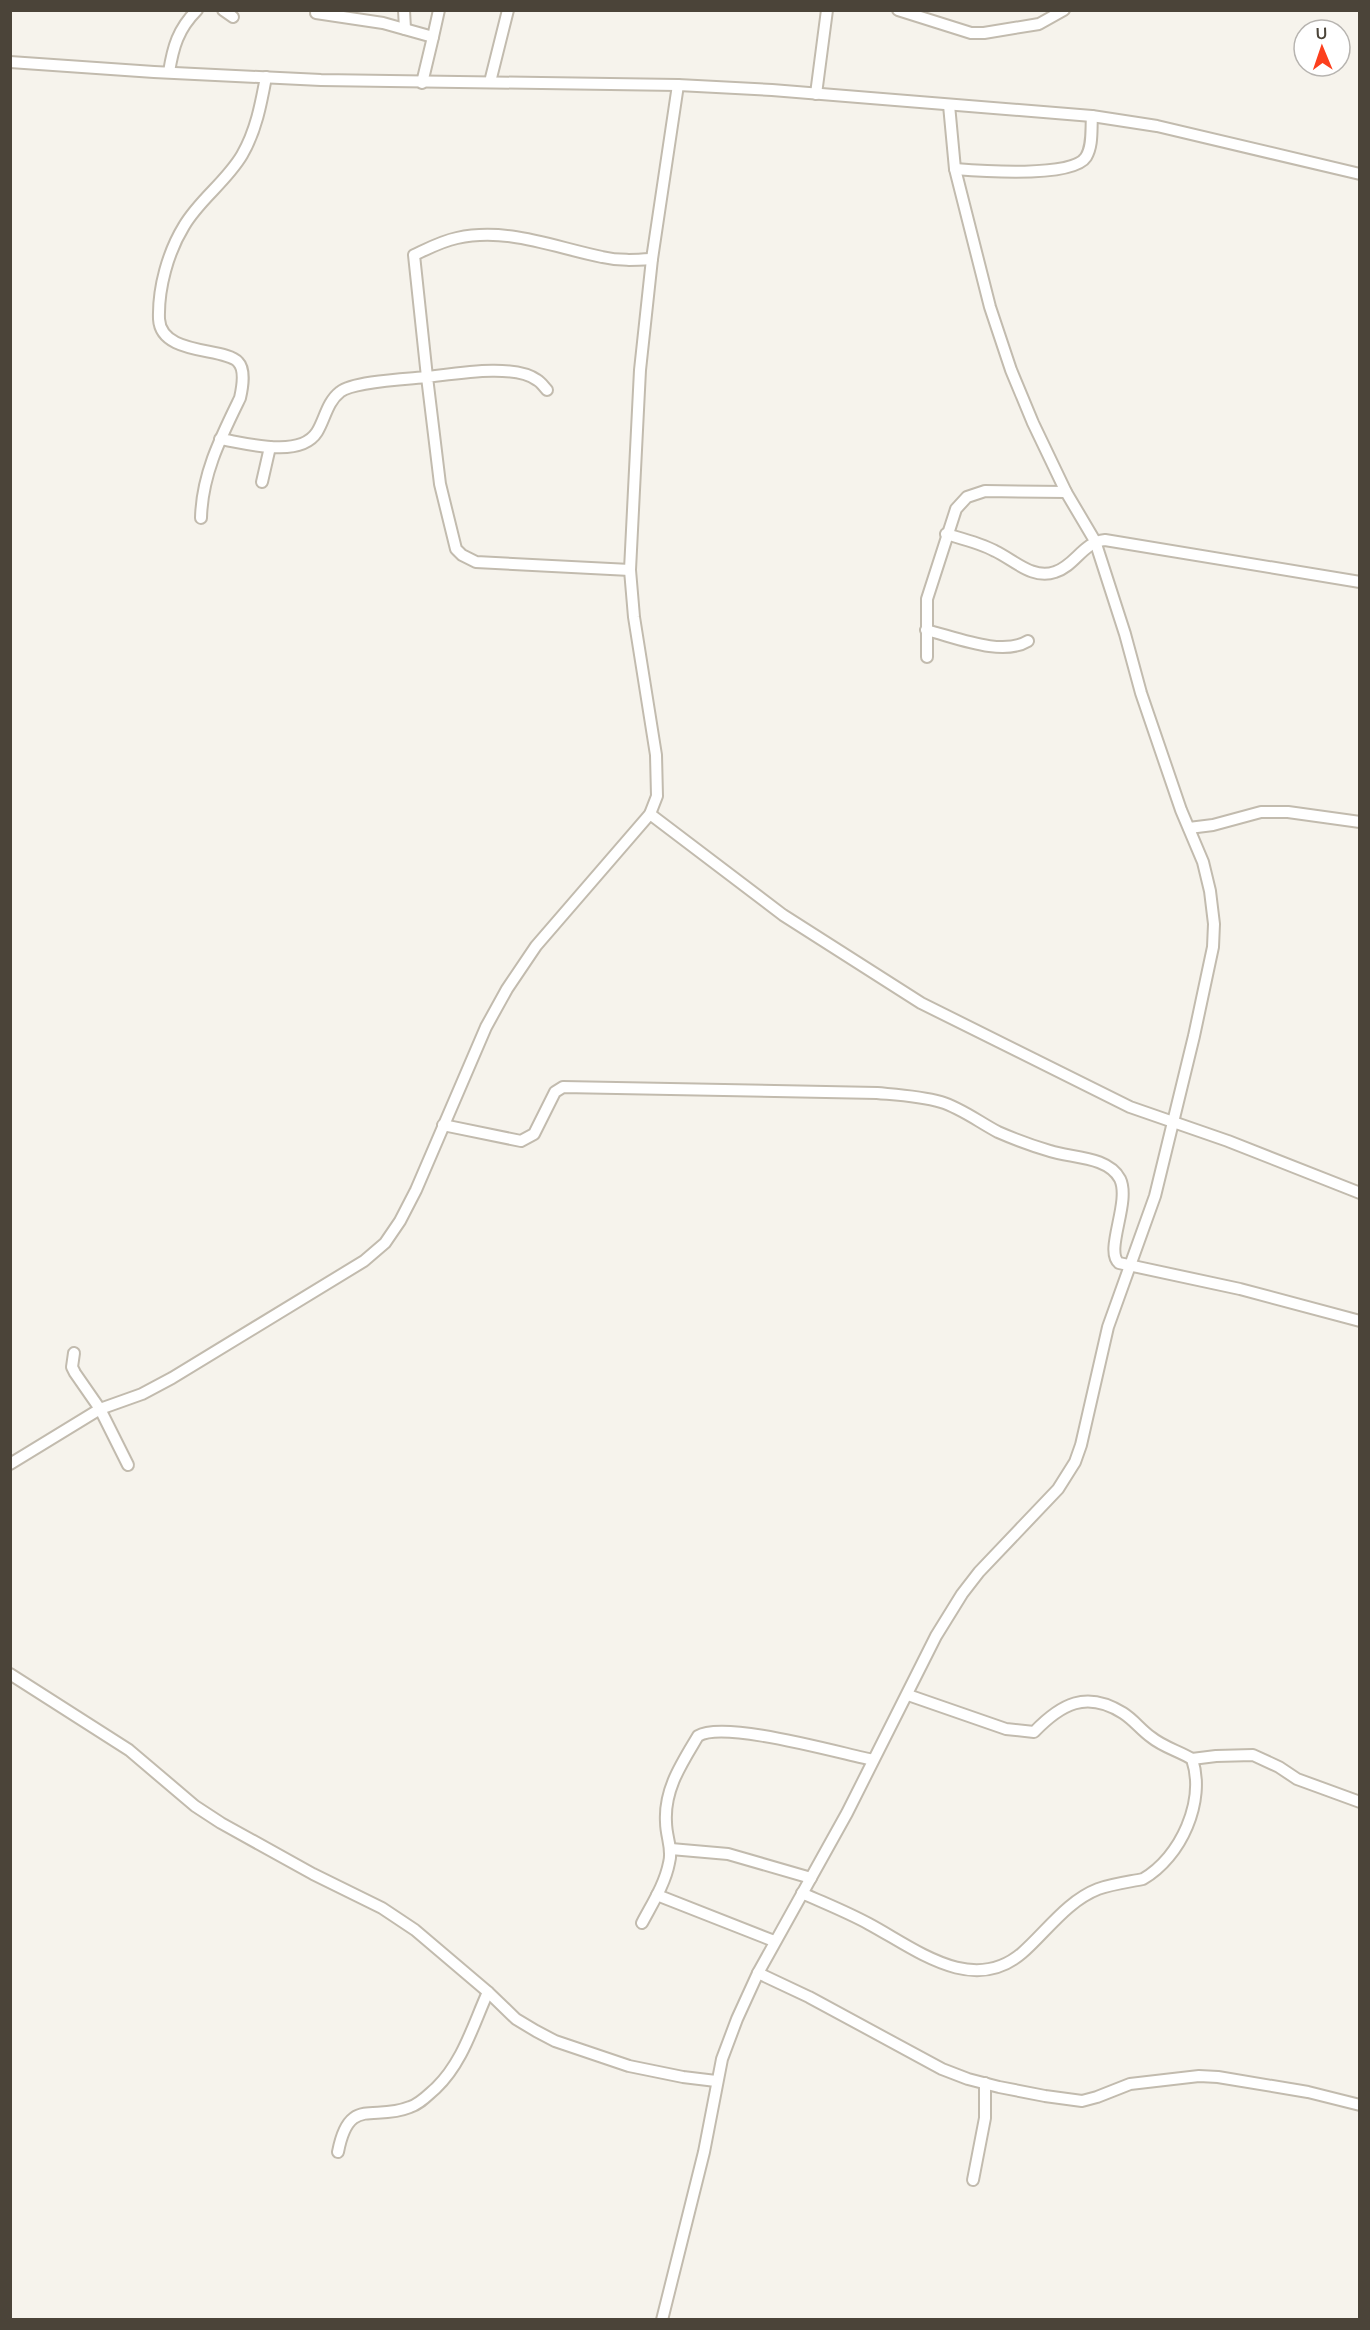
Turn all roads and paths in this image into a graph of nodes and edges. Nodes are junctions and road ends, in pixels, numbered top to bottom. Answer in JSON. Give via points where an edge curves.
{"nodes":[{"id":1,"x":197,"y":10,"type":"edge"},
{"id":2,"x":223,"y":10,"type":"edge"},
{"id":3,"x":404,"y":10,"type":"edge"},
{"id":4,"x":439,"y":10,"type":"edge"},
{"id":5,"x":508,"y":10,"type":"edge"},
{"id":6,"x":827,"y":10,"type":"edge"},
{"id":7,"x":898,"y":10,"type":"edge"},
{"id":8,"x":1064,"y":10,"type":"edge"},
{"id":9,"x":316,"y":13,"type":"dead end"},
{"id":10,"x":233,"y":17,"type":"dead end"},
{"id":11,"x":405,"y":29,"type":"junction"},
{"id":12,"x":433,"y":37,"type":"junction"},
{"id":13,"x":10,"y":62,"type":"edge"},
{"id":14,"x":169,"y":72,"type":"junction"},
{"id":15,"x":266,"y":76,"type":"junction"},
{"id":16,"x":490,"y":82,"type":"junction"},
{"id":17,"x":422,"y":83,"type":"junction"},
{"id":18,"x":678,"y":85,"type":"junction"},
{"id":19,"x":816,"y":94,"type":"junction"},
{"id":20,"x":949,"y":105,"type":"junction"},
{"id":21,"x":1092,"y":116,"type":"junction"},
{"id":22,"x":956,"y":169,"type":"junction"},
{"id":23,"x":1359,"y":174,"type":"edge"},
{"id":24,"x":652,"y":259,"type":"junction"},
{"id":25,"x":427,"y":378,"type":"junction"},
{"id":26,"x":547,"y":390,"type":"dead end"},
{"id":27,"x":220,"y":439,"type":"junction"},
{"id":28,"x":270,"y":447,"type":"junction"},
{"id":29,"x":262,"y":482,"type":"dead end"},
{"id":30,"x":1066,"y":492,"type":"junction"},
{"id":31,"x":201,"y":518,"type":"dead end"},
{"id":32,"x":946,"y":534,"type":"junction"},
{"id":33,"x":1095,"y":541,"type":"junction"},
{"id":34,"x":630,"y":570,"type":"junction"},
{"id":35,"x":1359,"y":582,"type":"edge"},
{"id":36,"x":926,"y":630,"type":"junction"},
{"id":37,"x":1028,"y":641,"type":"dead end"},
{"id":38,"x":927,"y":657,"type":"dead end"},
{"id":39,"x":650,"y":814,"type":"junction"},
{"id":40,"x":1359,"y":822,"type":"edge"},
{"id":41,"x":1189,"y":828,"type":"junction"},
{"id":42,"x":1172,"y":1123,"type":"junction"},
{"id":43,"x":443,"y":1125,"type":"junction"},
{"id":44,"x":1359,"y":1193,"type":"edge"},
{"id":45,"x":1130,"y":1266,"type":"junction"},
{"id":46,"x":1359,"y":1321,"type":"edge"},
{"id":47,"x":74,"y":1353,"type":"dead end"},
{"id":48,"x":100,"y":1409,"type":"junction"},
{"id":49,"x":10,"y":1464,"type":"edge"},
{"id":50,"x":128,"y":1465,"type":"dead end"},
{"id":51,"x":10,"y":1674,"type":"edge"},
{"id":52,"x":908,"y":1695,"type":"junction"},
{"id":53,"x":873,"y":1760,"type":"junction"},
{"id":54,"x":1191,"y":1760,"type":"junction"},
{"id":55,"x":1359,"y":1802,"type":"edge"},
{"id":56,"x":671,"y":1849,"type":"junction"},
{"id":57,"x":811,"y":1878,"type":"junction"},
{"id":58,"x":802,"y":1893,"type":"junction"},
{"id":59,"x":657,"y":1895,"type":"junction"},
{"id":60,"x":642,"y":1923,"type":"dead end"},
{"id":61,"x":774,"y":1941,"type":"junction"},
{"id":62,"x":758,"y":1973,"type":"junction"},
{"id":63,"x":488,"y":1992,"type":"junction"},
{"id":64,"x":716,"y":2081,"type":"junction"},
{"id":65,"x":985,"y":2083,"type":"junction"},
{"id":66,"x":1359,"y":2105,"type":"edge"},
{"id":67,"x":338,"y":2152,"type":"dead end"},
{"id":68,"x":973,"y":2180,"type":"dead end"},
{"id":69,"x":662,"y":2319,"type":"edge"}],
"edges":[{"from":1,"to":14,"type":"street","via":[[174,45]]},
{"from":2,"to":10,"type":"street"},
{"from":3,"to":11,"type":"street"},
{"from":4,"to":12,"type":"street"},
{"from":5,"to":16,"type":"street"},
{"from":6,"to":19,"type":"street"},
{"from":7,"to":8,"type":"street","via":[[971,33],[984,33],[1039,24]]},
{"from":9,"to":11,"type":"street"},
{"from":11,"to":12,"type":"street"},
{"from":12,"to":17,"type":"street"},
{"from":13,"to":14,"type":"street"},
{"from":14,"to":15,"type":"street"},
{"from":15,"to":17,"type":"street"},
{"from":15,"to":27,"type":"street","via":[[253,131],[242,155],[184,226],[162,283],[162,332],[192,348],[238,361],[241,367],[240,398]]},
{"from":16,"to":17,"type":"street"},
{"from":16,"to":18,"type":"street"},
{"from":18,"to":19,"type":"street"},
{"from":18,"to":24,"type":"street"},
{"from":19,"to":20,"type":"street"},
{"from":20,"to":21,"type":"street"},
{"from":20,"to":22,"type":"street"},
{"from":21,"to":22,"type":"street","via":[[1086,158],[1071,167],[1028,171]]},
{"from":21,"to":23,"type":"street","via":[[1157,126]]},
{"from":22,"to":30,"type":"street","via":[[1011,370]]},
{"from":24,"to":25,"type":"street","via":[[603,257],[540,241],[485,234],[454,238],[414,255]]},
{"from":24,"to":34,"type":"street","via":[[640,370]]},
{"from":25,"to":26,"type":"street","via":[[519,372],[538,380]]},
{"from":25,"to":28,"type":"street","via":[[342,390],[310,441]]},
{"from":25,"to":34,"type":"street","via":[[440,484],[456,549],[462,555],[476,562]]},
{"from":27,"to":28,"type":"street"},
{"from":27,"to":31,"type":"street","via":[[206,478]]},
{"from":28,"to":29,"type":"street"},
{"from":30,"to":32,"type":"street","via":[[977,493],[956,509]]},
{"from":30,"to":33,"type":"street"},
{"from":32,"to":33,"type":"street","via":[[994,550],[1044,574],[1065,568]]},
{"from":32,"to":36,"type":"street","via":[[927,599]]},
{"from":33,"to":35,"type":"street"},
{"from":33,"to":41,"type":"street","via":[[1141,693]]},
{"from":34,"to":39,"type":"street","via":[[656,755],[657,796]]},
{"from":36,"to":37,"type":"street","via":[[1003,649]]},
{"from":36,"to":38,"type":"street"},
{"from":39,"to":42,"type":"street","via":[[783,915],[921,1003],[1130,1107]]},
{"from":39,"to":43,"type":"street","via":[[536,945],[486,1027]]},
{"from":40,"to":41,"type":"street","via":[[1261,812]]},
{"from":41,"to":42,"type":"street","via":[[1210,891],[1213,947]]},
{"from":42,"to":44,"type":"street"},
{"from":42,"to":45,"type":"street","via":[[1155,1196]]},
{"from":43,"to":45,"type":"street","via":[[521,1141],[534,1134],[555,1092],[563,1087],[914,1096],[943,1102],[1000,1133],[1110,1168],[1119,1176],[1124,1194],[1114,1255],[1119,1263]]},
{"from":43,"to":48,"type":"street","via":[[395,1231],[364,1261],[142,1394]]},
{"from":45,"to":46,"type":"street","via":[[1240,1289]]},
{"from":45,"to":52,"type":"street","via":[[1108,1327],[1074,1462],[1058,1489],[962,1594],[936,1636]]},
{"from":47,"to":48,"type":"street","via":[[72,1367]]},
{"from":48,"to":49,"type":"street"},
{"from":48,"to":50,"type":"street"},
{"from":51,"to":63,"type":"street","via":[[129,1750],[221,1823],[382,1908],[415,1930]]},
{"from":52,"to":53,"type":"street"},
{"from":52,"to":54,"type":"street","via":[[1022,1732],[1034,1732],[1057,1710],[1077,1702],[1104,1703]]},
{"from":53,"to":56,"type":"street","via":[[748,1733],[703,1733],[675,1775],[667,1799],[666,1831]]},
{"from":53,"to":57,"type":"street"},
{"from":54,"to":55,"type":"street","via":[[1253,1755],[1297,1779]]},
{"from":54,"to":58,"type":"street","via":[[1197,1775],[1197,1796],[1189,1821],[1159,1868],[1143,1879],[1104,1887],[1085,1897],[1020,1954],[1000,1966],[968,1971],[944,1964]]},
{"from":56,"to":57,"type":"street","via":[[728,1854]]},
{"from":56,"to":59,"type":"street"},
{"from":57,"to":58,"type":"street"},
{"from":58,"to":61,"type":"street"},
{"from":59,"to":60,"type":"street"},
{"from":59,"to":61,"type":"street"},
{"from":61,"to":62,"type":"street"},
{"from":62,"to":64,"type":"street"},
{"from":62,"to":65,"type":"street","via":[[942,2069]]},
{"from":63,"to":64,"type":"street","via":[[516,2019],[555,2041],[629,2066]]},
{"from":63,"to":67,"type":"street","via":[[446,2078],[410,2108],[360,2115],[349,2121]]},
{"from":64,"to":69,"type":"street","via":[[704,2152]]},
{"from":65,"to":66,"type":"street","via":[[1082,2101],[1130,2084],[1218,2077]]},
{"from":65,"to":68,"type":"street","via":[[985,2118]]}]}
